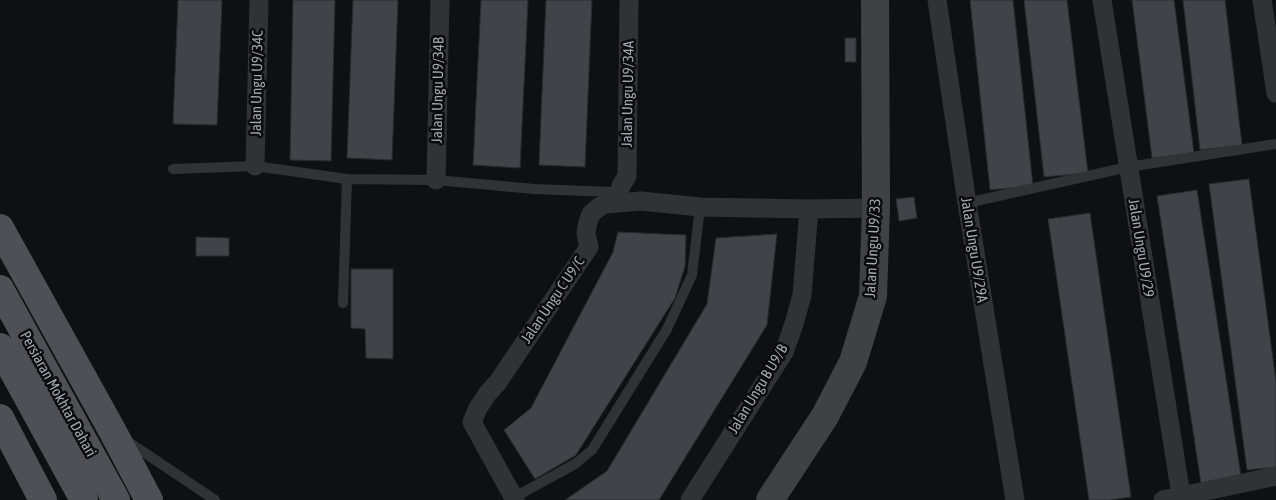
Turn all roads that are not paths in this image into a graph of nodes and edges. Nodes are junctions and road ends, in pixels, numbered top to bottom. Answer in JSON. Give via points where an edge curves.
{"nodes":[{"id":1,"x":259,"y":0,"type":"edge"},
{"id":2,"x":440,"y":0,"type":"edge"},
{"id":3,"x":629,"y":0,"type":"edge"},
{"id":4,"x":875,"y":0,"type":"edge"},
{"id":5,"x":937,"y":0,"type":"edge"},
{"id":6,"x":1102,"y":0,"type":"edge"},
{"id":7,"x":1262,"y":0,"type":"edge"},
{"id":8,"x":1276,"y":94,"type":"edge"},
{"id":9,"x":1276,"y":144,"type":"edge"},
{"id":10,"x":255,"y":166,"type":"junction"},
{"id":11,"x":1128,"y":167,"type":"junction"},
{"id":12,"x":172,"y":169,"type":"dead end"},
{"id":13,"x":347,"y":179,"type":"junction"},
{"id":14,"x":436,"y":180,"type":"junction"},
{"id":15,"x":621,"y":186,"type":"joint"},
{"id":16,"x":967,"y":203,"type":"junction"},
{"id":17,"x":700,"y":207,"type":"junction"},
{"id":18,"x":876,"y":208,"type":"junction"},
{"id":19,"x":809,"y":209,"type":"junction"},
{"id":20,"x":0,"y":228,"type":"edge"},
{"id":21,"x":0,"y":289,"type":"edge"},
{"id":22,"x":343,"y":303,"type":"dead end"},
{"id":23,"x":0,"y":347,"type":"edge"},
{"id":24,"x":0,"y":418,"type":"edge"},
{"id":25,"x":114,"y":432,"type":"junction"},
{"id":26,"x":1276,"y":476,"type":"edge"},
{"id":27,"x":1181,"y":496,"type":"junction"},
{"id":28,"x":514,"y":499,"type":"edge"},
{"id":29,"x":43,"y":500,"type":"edge"},
{"id":30,"x":84,"y":500,"type":"edge"},
{"id":31,"x":116,"y":500,"type":"edge"},
{"id":32,"x":149,"y":500,"type":"edge"},
{"id":33,"x":214,"y":500,"type":"edge"},
{"id":34,"x":690,"y":500,"type":"edge"},
{"id":35,"x":770,"y":500,"type":"edge"},
{"id":36,"x":1015,"y":500,"type":"edge"},
{"id":37,"x":1163,"y":500,"type":"edge"}],
"edges":[{"from":1,"to":10,"type":"street","name":"Jalan Ungu U9/34C"},
{"from":2,"to":14,"type":"street","name":"Jalan Ungu U9/34B"},
{"from":3,"to":15,"type":"street","name":"Jalan Ungu U9/34A","via":[[627,176]]},
{"from":4,"to":18,"type":"street","name":"Jalan Ungu U9/33"},
{"from":5,"to":16,"type":"street","name":"Jalan Ungu U9/29A"},
{"from":6,"to":11,"type":"street","name":"Jalan Ungu U9/29"},
{"from":7,"to":8,"type":"street"},
{"from":9,"to":11,"type":"lane"},
{"from":10,"to":12,"type":"lane"},
{"from":10,"to":13,"type":"lane"},
{"from":11,"to":16,"type":"lane"},
{"from":11,"to":27,"type":"street","name":"Jalan Ungu U9/29"},
{"from":13,"to":14,"type":"lane"},
{"from":13,"to":22,"type":"lane"},
{"from":14,"to":15,"type":"lane","via":[[612,192]]},
{"from":16,"to":36,"type":"street","name":"Jalan Ungu U9/29A"},
{"from":17,"to":19,"type":"street","name":"Jalan Ungu C U9/C"},
{"from":17,"to":28,"type":"lane","via":[[692,274],[667,329],[592,450],[575,464]]},
{"from":17,"to":28,"type":"street","name":"Jalan Ungu C U9/C","via":[[641,201],[605,204],[591,214],[586,233],[588,247],[478,408],[472,422]]},
{"from":18,"to":19,"type":"street","name":"Jalan Ungu C U9/C"},
{"from":18,"to":35,"type":"street","name":"Jalan Ungu U9/33","via":[[873,296],[853,362],[825,416]]},
{"from":19,"to":34,"type":"street","name":"Jalan Ungu B U9/B","via":[[802,295],[784,352]]},
{"from":20,"to":25,"type":"main road"},
{"from":21,"to":31,"type":"main road","name":"Persiaran Mokhtar Dahari"},
{"from":23,"to":30,"type":"main road","name":"Persiaran Mokhtar Dahari"},
{"from":24,"to":29,"type":"main road"},
{"from":25,"to":32,"type":"main road"},
{"from":25,"to":33,"type":"lane"},
{"from":26,"to":27,"type":"street"},
{"from":27,"to":37,"type":"street"}]}
